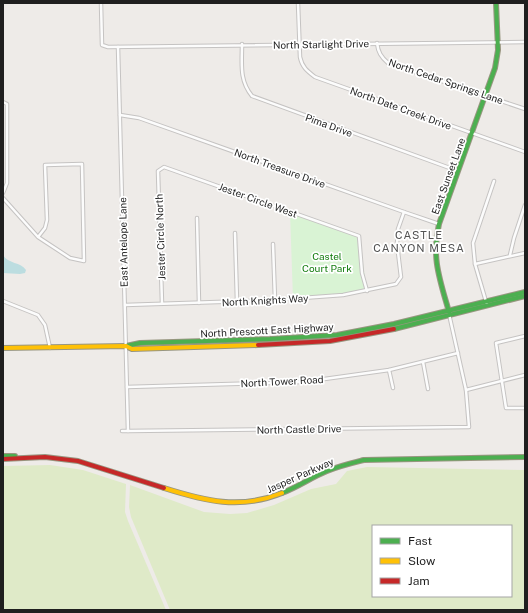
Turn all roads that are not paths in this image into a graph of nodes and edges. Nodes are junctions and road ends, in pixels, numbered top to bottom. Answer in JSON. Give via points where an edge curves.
{"nodes":[{"id":1,"x":101,"y":3,"type":"edge"},
{"id":2,"x":298,"y":3,"type":"edge"},
{"id":3,"x":496,"y":3,"type":"edge"},
{"id":4,"x":498,"y":42,"type":"junction"},
{"id":5,"x":525,"y":42,"type":"edge"},
{"id":6,"x":377,"y":43,"type":"junction"},
{"id":7,"x":242,"y":44,"type":"junction"},
{"id":8,"x":299,"y":44,"type":"junction"},
{"id":9,"x":118,"y":47,"type":"junction"},
{"id":10,"x":485,"y":95,"type":"junction"},
{"id":11,"x":3,"y":102,"type":"edge"},
{"id":12,"x":525,"y":109,"type":"edge"},
{"id":13,"x":120,"y":115,"type":"junction"},
{"id":14,"x":472,"y":133,"type":"junction"},
{"id":15,"x":525,"y":152,"type":"edge"},
{"id":16,"x":158,"y":171,"type":"joint"},
{"id":17,"x":458,"y":171,"type":"junction"},
{"id":18,"x":494,"y":181,"type":"dead end"},
{"id":19,"x":3,"y":193,"type":"edge"},
{"id":20,"x":3,"y":198,"type":"edge"},
{"id":21,"x":525,"y":205,"type":"edge"},
{"id":22,"x":404,"y":212,"type":"junction"},
{"id":23,"x":197,"y":218,"type":"dead end"},
{"id":24,"x":439,"y":224,"type":"junction"},
{"id":25,"x":235,"y":233,"type":"dead end"},
{"id":26,"x":38,"y":237,"type":"junction"},
{"id":27,"x":273,"y":244,"type":"dead end"},
{"id":28,"x":525,"y":253,"type":"edge"},
{"id":29,"x":510,"y":255,"type":"junction"},
{"id":30,"x":475,"y":264,"type":"junction"},
{"id":31,"x":367,"y":291,"type":"junction"},
{"id":32,"x":525,"y":292,"type":"edge"},
{"id":33,"x":525,"y":296,"type":"edge"},
{"id":34,"x":275,"y":300,"type":"junction"},
{"id":35,"x":3,"y":301,"type":"edge"},
{"id":36,"x":237,"y":301,"type":"junction"},
{"id":37,"x":162,"y":303,"type":"junction"},
{"id":38,"x":199,"y":303,"type":"junction"},
{"id":39,"x":487,"y":303,"type":"junction"},
{"id":40,"x":125,"y":305,"type":"junction"},
{"id":41,"x":449,"y":313,"type":"junction"},
{"id":42,"x":525,"y":336,"type":"edge"},
{"id":43,"x":126,"y":346,"type":"junction"},
{"id":44,"x":3,"y":348,"type":"edge"},
{"id":45,"x":50,"y":348,"type":"junction"},
{"id":46,"x":458,"y":353,"type":"junction"},
{"id":47,"x":423,"y":362,"type":"junction"},
{"id":48,"x":389,"y":370,"type":"junction"},
{"id":49,"x":525,"y":375,"type":"edge"},
{"id":50,"x":502,"y":380,"type":"junction"},
{"id":51,"x":127,"y":387,"type":"junction"},
{"id":52,"x":393,"y":388,"type":"dead end"},
{"id":53,"x":428,"y":389,"type":"dead end"},
{"id":54,"x":466,"y":390,"type":"junction"},
{"id":55,"x":525,"y":408,"type":"edge"},
{"id":56,"x":469,"y":427,"type":"joint"},
{"id":57,"x":122,"y":431,"type":"dead end"},
{"id":58,"x":128,"y":431,"type":"junction"},
{"id":59,"x":3,"y":457,"type":"edge"},
{"id":60,"x":525,"y":457,"type":"edge"}],
"edges":[{"from":1,"to":9,"type":"street","via":[[102,45]]},
{"from":2,"to":8,"type":"street","name":"North Date Creek Drive"},
{"from":3,"to":4,"type":"street","name":"East Sunset Lane"},
{"from":4,"to":5,"type":"street","name":"North Starlight Drive"},
{"from":4,"to":6,"type":"street","name":"North Starlight Drive"},
{"from":4,"to":10,"type":"street","name":"East Sunset Lane","via":[[495,68]]},
{"from":6,"to":8,"type":"street","name":"North Starlight Drive"},
{"from":6,"to":10,"type":"street","name":"North Cedar Springs Lane","via":[[378,50],[388,63]]},
{"from":7,"to":8,"type":"street","name":"North Starlight Drive"},
{"from":7,"to":9,"type":"street","name":"North Starlight Drive"},
{"from":7,"to":17,"type":"street","name":"Pima Drive","via":[[242,79],[252,96]]},
{"from":8,"to":14,"type":"street","name":"North Date Creek Drive","via":[[301,64],[315,77]]},
{"from":9,"to":13,"type":"street","name":"East Antelope Lane"},
{"from":10,"to":12,"type":"street","name":"North Cedar Springs Lane"},
{"from":10,"to":14,"type":"street","name":"East Sunset Lane"},
{"from":11,"to":19,"type":"street","via":[[7,104],[7,183]]},
{"from":13,"to":22,"type":"street","name":"North Treasure Drive","via":[[138,118]]},
{"from":13,"to":40,"type":"street","name":"East Antelope Lane"},
{"from":14,"to":15,"type":"street","name":"North Date Creek Drive"},
{"from":14,"to":17,"type":"street","name":"East Sunset Lane"},
{"from":16,"to":31,"type":"street","name":"Jester Circle West","via":[[164,166],[359,236],[362,273]]},
{"from":16,"to":37,"type":"street","name":"Jester Circle North"},
{"from":17,"to":24,"type":"street","name":"East Sunset Lane"},
{"from":18,"to":30,"type":"street","via":[[473,243]]},
{"from":20,"to":26,"type":"street"},
{"from":21,"to":29,"type":"street"},
{"from":22,"to":24,"type":"street","name":"North Treasure Drive"},
{"from":22,"to":31,"type":"street","name":"North Knights Way","via":[[398,229],[397,244],[401,277],[396,284]]},
{"from":23,"to":38,"type":"street"},
{"from":24,"to":41,"type":"street","name":"East Sunset Lane","via":[[436,261]]},
{"from":25,"to":36,"type":"street"},
{"from":26,"to":26,"type":"street","via":[[47,220],[45,165],[82,164],[84,261],[70,258]]},
{"from":27,"to":34,"type":"street"},
{"from":28,"to":29,"type":"street"},
{"from":29,"to":30,"type":"street"},
{"from":30,"to":39,"type":"street"},
{"from":31,"to":34,"type":"street","name":"North Knights Way"},
{"from":32,"to":39,"type":"street","name":"North Prescott East Highway"},
{"from":33,"to":39,"type":"street","name":"North Prescott East Highway"},
{"from":34,"to":36,"type":"street","name":"North Knights Way"},
{"from":35,"to":45,"type":"street","via":[[38,315],[45,325]]},
{"from":36,"to":38,"type":"street","name":"North Knights Way"},
{"from":37,"to":38,"type":"street","name":"North Knights Way"},
{"from":37,"to":40,"type":"street","name":"North Knights Way"},
{"from":39,"to":41,"type":"street","name":"North Prescott East Highway"},
{"from":40,"to":43,"type":"street","name":"East Antelope Lane"},
{"from":41,"to":43,"type":"street","name":"North Prescott East Highway","via":[[309,343],[238,343],[132,348]]},
{"from":41,"to":46,"type":"street","name":"East Sunset Lane"},
{"from":42,"to":50,"type":"street","via":[[496,343]]},
{"from":43,"to":45,"type":"street","name":"North Prescott East Highway"},
{"from":43,"to":51,"type":"street","name":"East Antelope Lane"},
{"from":44,"to":45,"type":"street","name":"North Prescott East Highway"},
{"from":46,"to":47,"type":"street","name":"North Tower Road"},
{"from":46,"to":54,"type":"street","name":"East Sunset Lane"},
{"from":47,"to":48,"type":"street","name":"North Tower Road"},
{"from":47,"to":53,"type":"street"},
{"from":48,"to":51,"type":"street","name":"North Tower Road","via":[[303,382]]},
{"from":48,"to":52,"type":"street"},
{"from":49,"to":50,"type":"street"},
{"from":50,"to":54,"type":"street"},
{"from":50,"to":55,"type":"street","via":[[506,408]]},
{"from":51,"to":58,"type":"street","name":"East Antelope Lane"},
{"from":54,"to":56,"type":"street","name":"East Sunset Lane"},
{"from":56,"to":58,"type":"street","name":"North Castle Drive"},
{"from":57,"to":58,"type":"street"},
{"from":59,"to":60,"type":"street","name":"Jasper Parkway","via":[[64,458],[198,499],[232,503],[272,497],[327,471],[364,460]]}]}
